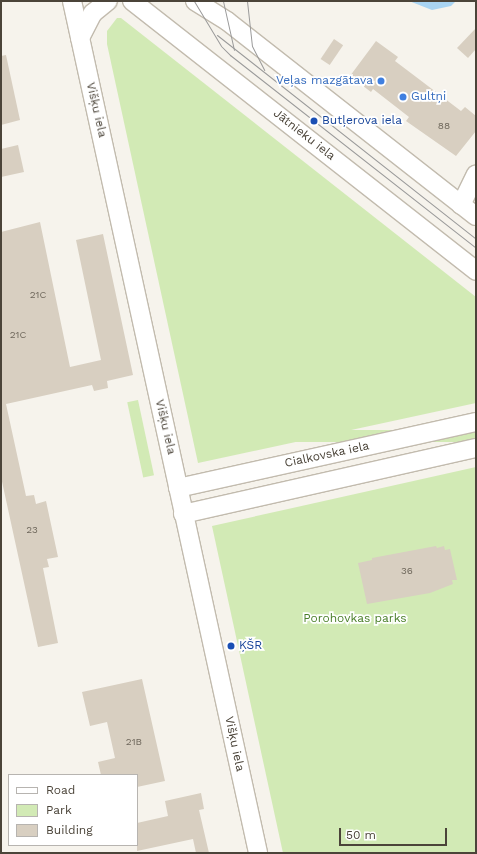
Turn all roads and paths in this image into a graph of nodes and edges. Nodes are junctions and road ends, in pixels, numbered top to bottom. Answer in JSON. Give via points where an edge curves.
{"nodes":[{"id":1,"x":72,"y":1,"type":"edge"},
{"id":2,"x":108,"y":1,"type":"edge"},
{"id":3,"x":132,"y":1,"type":"edge"},
{"id":4,"x":194,"y":1,"type":"edge"},
{"id":5,"x":80,"y":38,"type":"junction"},
{"id":6,"x":476,"y":174,"type":"edge"},
{"id":7,"x":461,"y":204,"type":"junction"},
{"id":8,"x":476,"y":216,"type":"edge"},
{"id":9,"x":476,"y":271,"type":"edge"},
{"id":10,"x":476,"y":422,"type":"edge"},
{"id":11,"x":476,"y":448,"type":"edge"},
{"id":12,"x":178,"y":488,"type":"junction"},
{"id":13,"x":183,"y":514,"type":"junction"},
{"id":14,"x":258,"y":853,"type":"edge"}],
"edges":[{"from":1,"to":5,"type":"street","name":"Višķu iela"},
{"from":2,"to":5,"type":"street","via":[[93,13]]},
{"from":3,"to":9,"type":"street","name":"Jātnieku iela"},
{"from":4,"to":7,"type":"street","via":[[227,21]]},
{"from":5,"to":12,"type":"street","name":"Višķu iela"},
{"from":6,"to":7,"type":"street"},
{"from":7,"to":8,"type":"street"},
{"from":10,"to":12,"type":"street","name":"Cialkovska iela"},
{"from":11,"to":13,"type":"street"},
{"from":12,"to":13,"type":"street","name":"Višķu iela"},
{"from":13,"to":14,"type":"street","name":"Višķu iela"}]}
